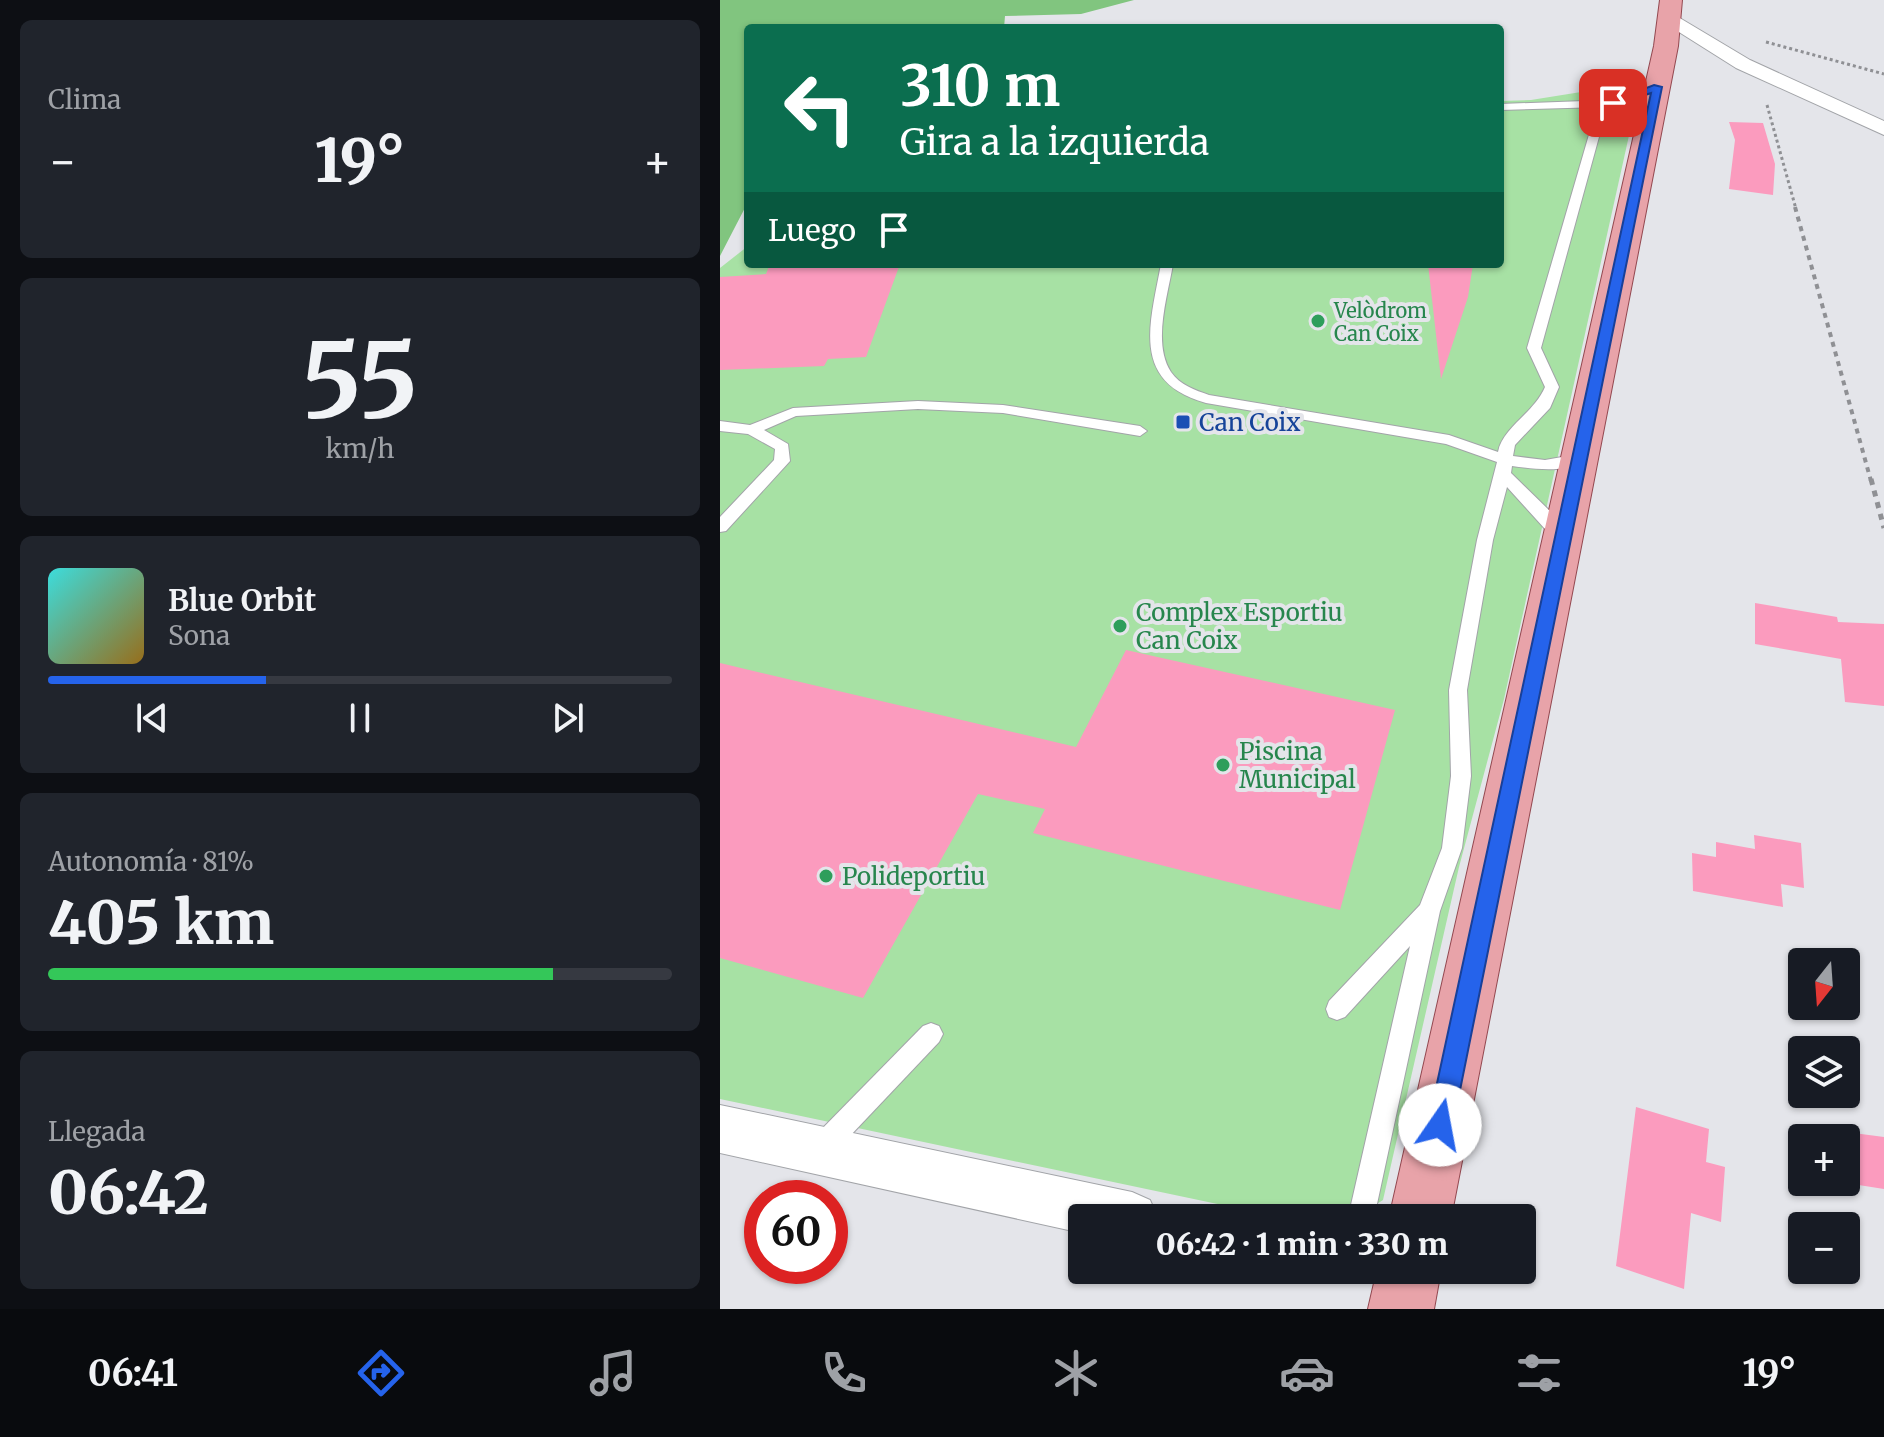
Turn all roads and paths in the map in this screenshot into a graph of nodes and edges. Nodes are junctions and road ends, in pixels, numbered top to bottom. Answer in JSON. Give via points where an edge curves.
{"nodes":[{"id":1,"x":1671,"y":0,"type":"edge"},
{"id":2,"x":1686,"y":0,"type":"edge"},
{"id":3,"x":1753,"y":38,"type":"dead end"},
{"id":4,"x":1675,"y":45,"type":"junction"},
{"id":5,"x":1750,"y":67,"type":"junction"},
{"id":6,"x":1884,"y":74,"type":"edge"},
{"id":7,"x":1657,"y":87,"type":"junction"},
{"id":8,"x":1613,"y":103,"type":"junction"},
{"id":9,"x":1504,"y":107,"type":"edge"},
{"id":10,"x":1884,"y":129,"type":"edge"},
{"id":11,"x":1166,"y":268,"type":"edge"},
{"id":12,"x":720,"y":426,"type":"edge"},
{"id":13,"x":752,"y":430,"type":"junction"},
{"id":14,"x":1140,"y":431,"type":"dead end"},
{"id":15,"x":1579,"y":459,"type":"junction"},
{"id":16,"x":1505,"y":467,"type":"junction"},
{"id":17,"x":720,"y":527,"type":"edge"},
{"id":18,"x":1884,"y":528,"type":"edge"},
{"id":19,"x":1563,"y":538,"type":"junction"},
{"id":20,"x":1429,"y":911,"type":"junction"},
{"id":21,"x":1337,"y":1009,"type":"dead end"},
{"id":22,"x":931,"y":1034,"type":"dead end"},
{"id":23,"x":720,"y":1129,"type":"edge"},
{"id":24,"x":820,"y":1149,"type":"junction"},
{"id":25,"x":1069,"y":1204,"type":"edge"},
{"id":26,"x":1364,"y":1204,"type":"edge"},
{"id":27,"x":1423,"y":1204,"type":"edge"},
{"id":28,"x":1406,"y":1284,"type":"edge"},
{"id":29,"x":1401,"y":1309,"type":"edge"}],
"edges":[{"from":1,"to":4,"type":"main road"},
{"from":2,"to":4,"type":"main road"},
{"from":3,"to":6,"type":"path"},
{"from":4,"to":5,"type":"street"},
{"from":4,"to":5,"type":"street","via":[[1717,48]]},
{"from":4,"to":7,"type":"main road"},
{"from":5,"to":10,"type":"street"},
{"from":5,"to":18,"type":"path"},
{"from":7,"to":8,"type":"lane"},
{"from":7,"to":15,"type":"main road"},
{"from":8,"to":9,"type":"lane"},
{"from":8,"to":16,"type":"lane","via":[[1600,114],[1534,348],[1552,387],[1545,405],[1507,445]]},
{"from":11,"to":16,"type":"lane","via":[[1157,339],[1159,364],[1174,385],[1206,399],[1449,440]]},
{"from":12,"to":13,"type":"lane"},
{"from":13,"to":14,"type":"lane","via":[[793,412],[918,405],[1003,409]]},
{"from":13,"to":17,"type":"lane","via":[[783,447],[782,461]]},
{"from":15,"to":16,"type":"lane"},
{"from":15,"to":19,"type":"main road"},
{"from":16,"to":19,"type":"lane"},
{"from":16,"to":20,"type":"lane","via":[[1485,540],[1458,690],[1461,776],[1452,848]]},
{"from":19,"to":27,"type":"main road"},
{"from":20,"to":21,"type":"lane"},
{"from":20,"to":26,"type":"lane"},
{"from":22,"to":24,"type":"lane"},
{"from":23,"to":24,"type":"street"},
{"from":24,"to":25,"type":"street"},
{"from":28,"to":29,"type":"main road"}]}
